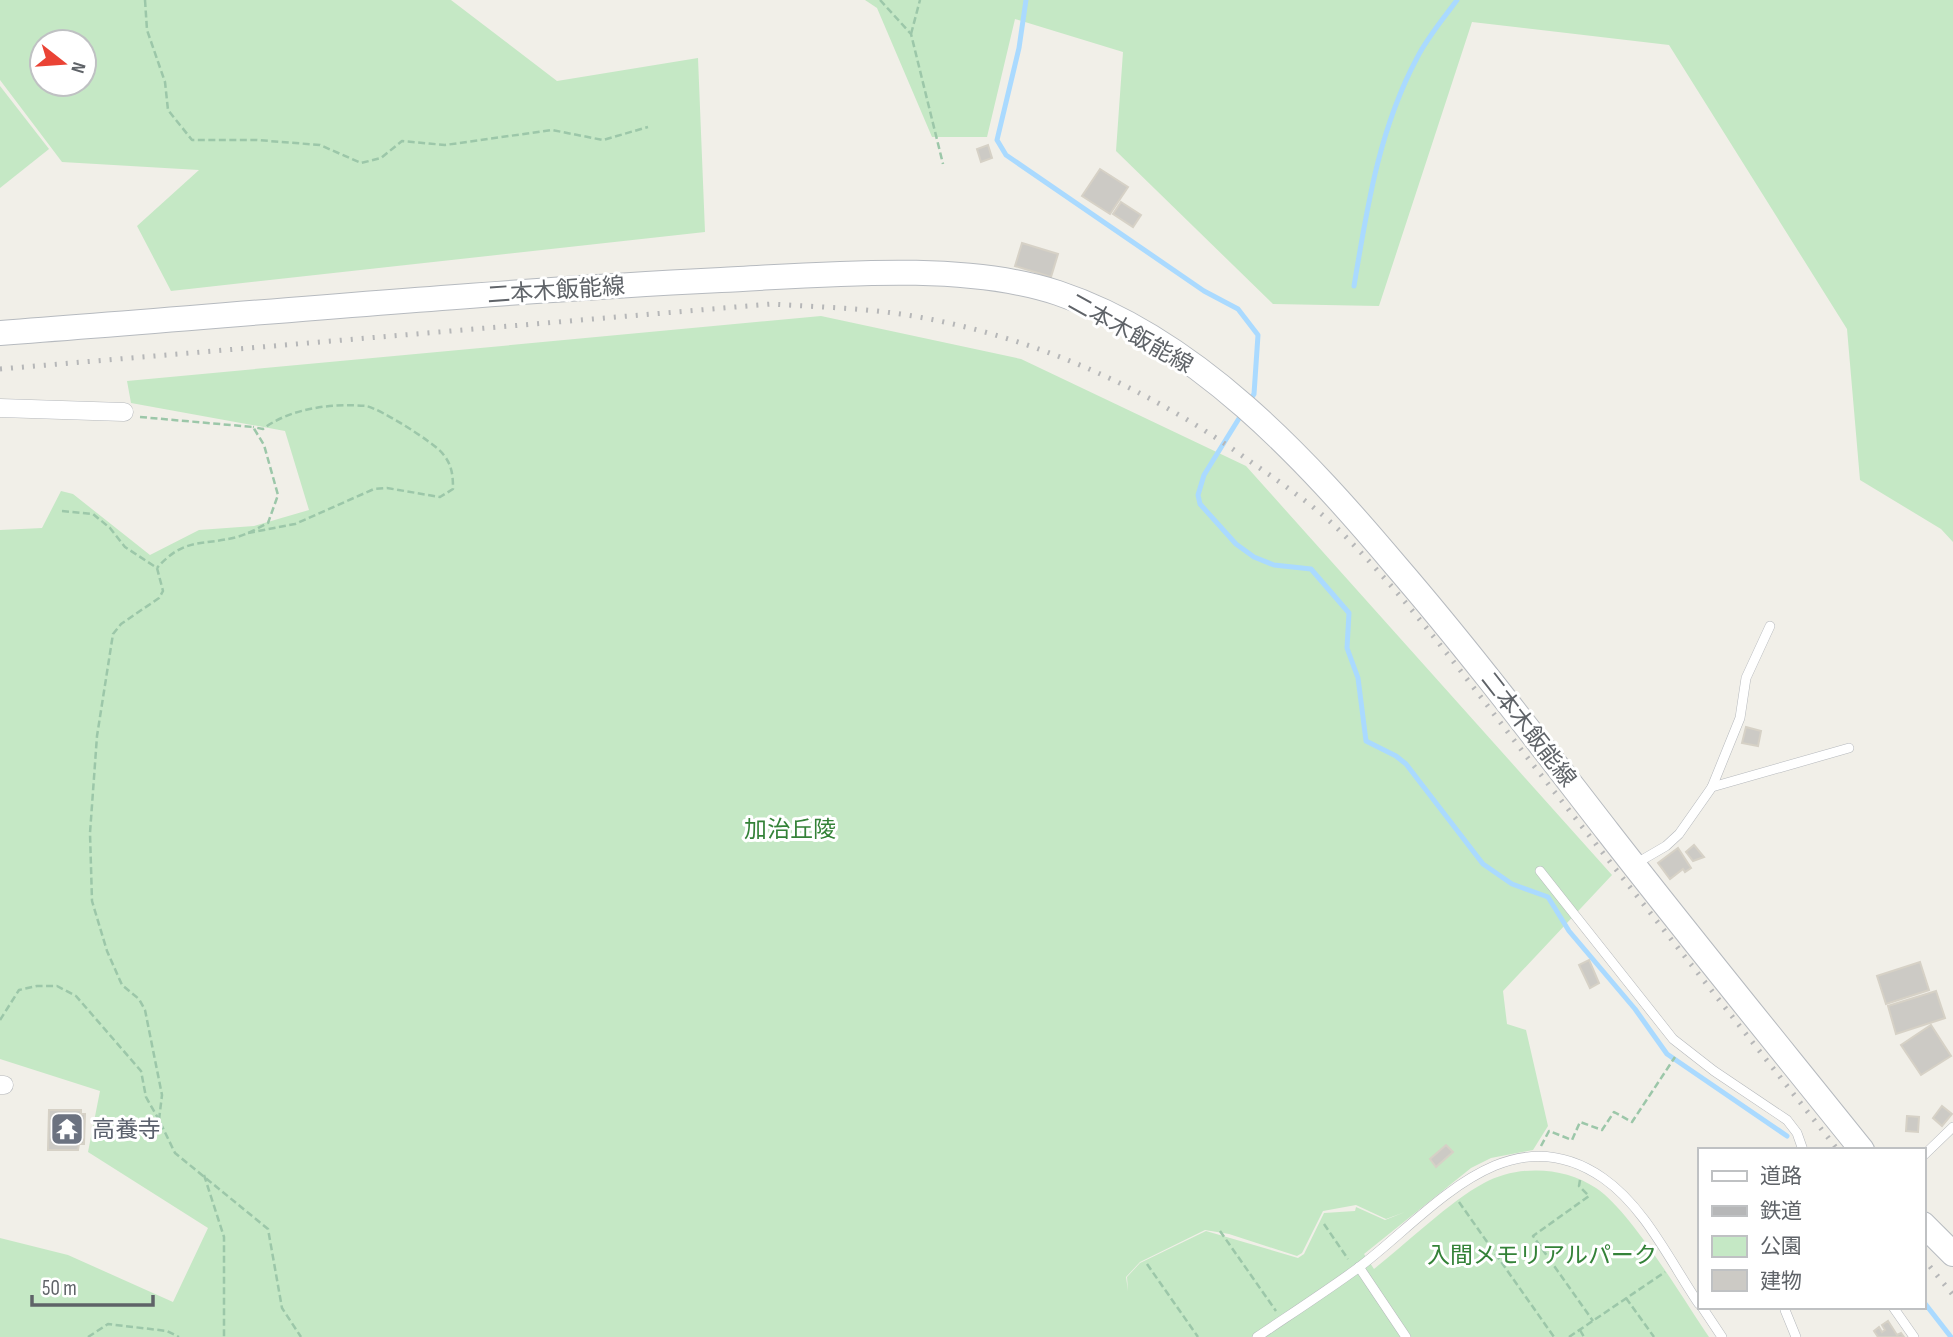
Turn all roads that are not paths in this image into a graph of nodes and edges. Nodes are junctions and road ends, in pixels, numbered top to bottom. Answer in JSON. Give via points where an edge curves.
{"nodes":[{"id":1,"x":0,"y":333,"type":"edge"},
{"id":2,"x":0,"y":408,"type":"edge"},
{"id":3,"x":124,"y":412,"type":"road end"},
{"id":4,"x":1770,"y":626,"type":"dead end"},
{"id":5,"x":1849,"y":748,"type":"dead end"},
{"id":6,"x":1712,"y":787,"type":"junction"},
{"id":7,"x":1633,"y":865,"type":"junction"},
{"id":8,"x":1540,"y":871,"type":"dead end"},
{"id":9,"x":1953,"y":1127,"type":"edge"},
{"id":10,"x":1802,"y":1148,"type":"edge"},
{"id":11,"x":1860,"y":1148,"type":"edge"},
{"id":12,"x":1925,"y":1154,"type":"edge"},
{"id":13,"x":1925,"y":1226,"type":"edge"},
{"id":14,"x":1953,"y":1254,"type":"edge"},
{"id":15,"x":1357,"y":1268,"type":"junction"},
{"id":16,"x":1698,"y":1303,"type":"edge"},
{"id":17,"x":1702,"y":1309,"type":"edge"},
{"id":18,"x":1894,"y":1309,"type":"edge"},
{"id":19,"x":1785,"y":1310,"type":"dead end"},
{"id":20,"x":1257,"y":1337,"type":"edge"},
{"id":21,"x":1406,"y":1337,"type":"edge"},
{"id":22,"x":1722,"y":1337,"type":"edge"},
{"id":23,"x":1796,"y":1337,"type":"edge"},
{"id":24,"x":1914,"y":1337,"type":"edge"}],
"edges":[{"from":1,"to":7,"type":"main road","name":"二本木飯能線","via":[[781,277],[970,276],[1034,286],[1076,300],[1154,341],[1246,407],[1314,472],[1429,604]]},
{"from":2,"to":3,"type":"street"},
{"from":4,"to":6,"type":"lane","via":[[1746,678],[1740,718]]},
{"from":5,"to":6,"type":"lane"},
{"from":6,"to":7,"type":"lane","via":[[1679,834]]},
{"from":7,"to":11,"type":"main road","name":"二本木飯能線"},
{"from":8,"to":10,"type":"lane","via":[[1673,1039],[1787,1120]]},
{"from":9,"to":12,"type":"lane"},
{"from":13,"to":14,"type":"main road"},
{"from":15,"to":16,"type":"lane","via":[[1475,1173],[1501,1161],[1536,1157],[1565,1160],[1604,1178],[1628,1201]]},
{"from":15,"to":20,"type":"lane"},
{"from":15,"to":21,"type":"lane"},
{"from":17,"to":22,"type":"lane"},
{"from":18,"to":24,"type":"lane"},
{"from":19,"to":23,"type":"lane"}]}
